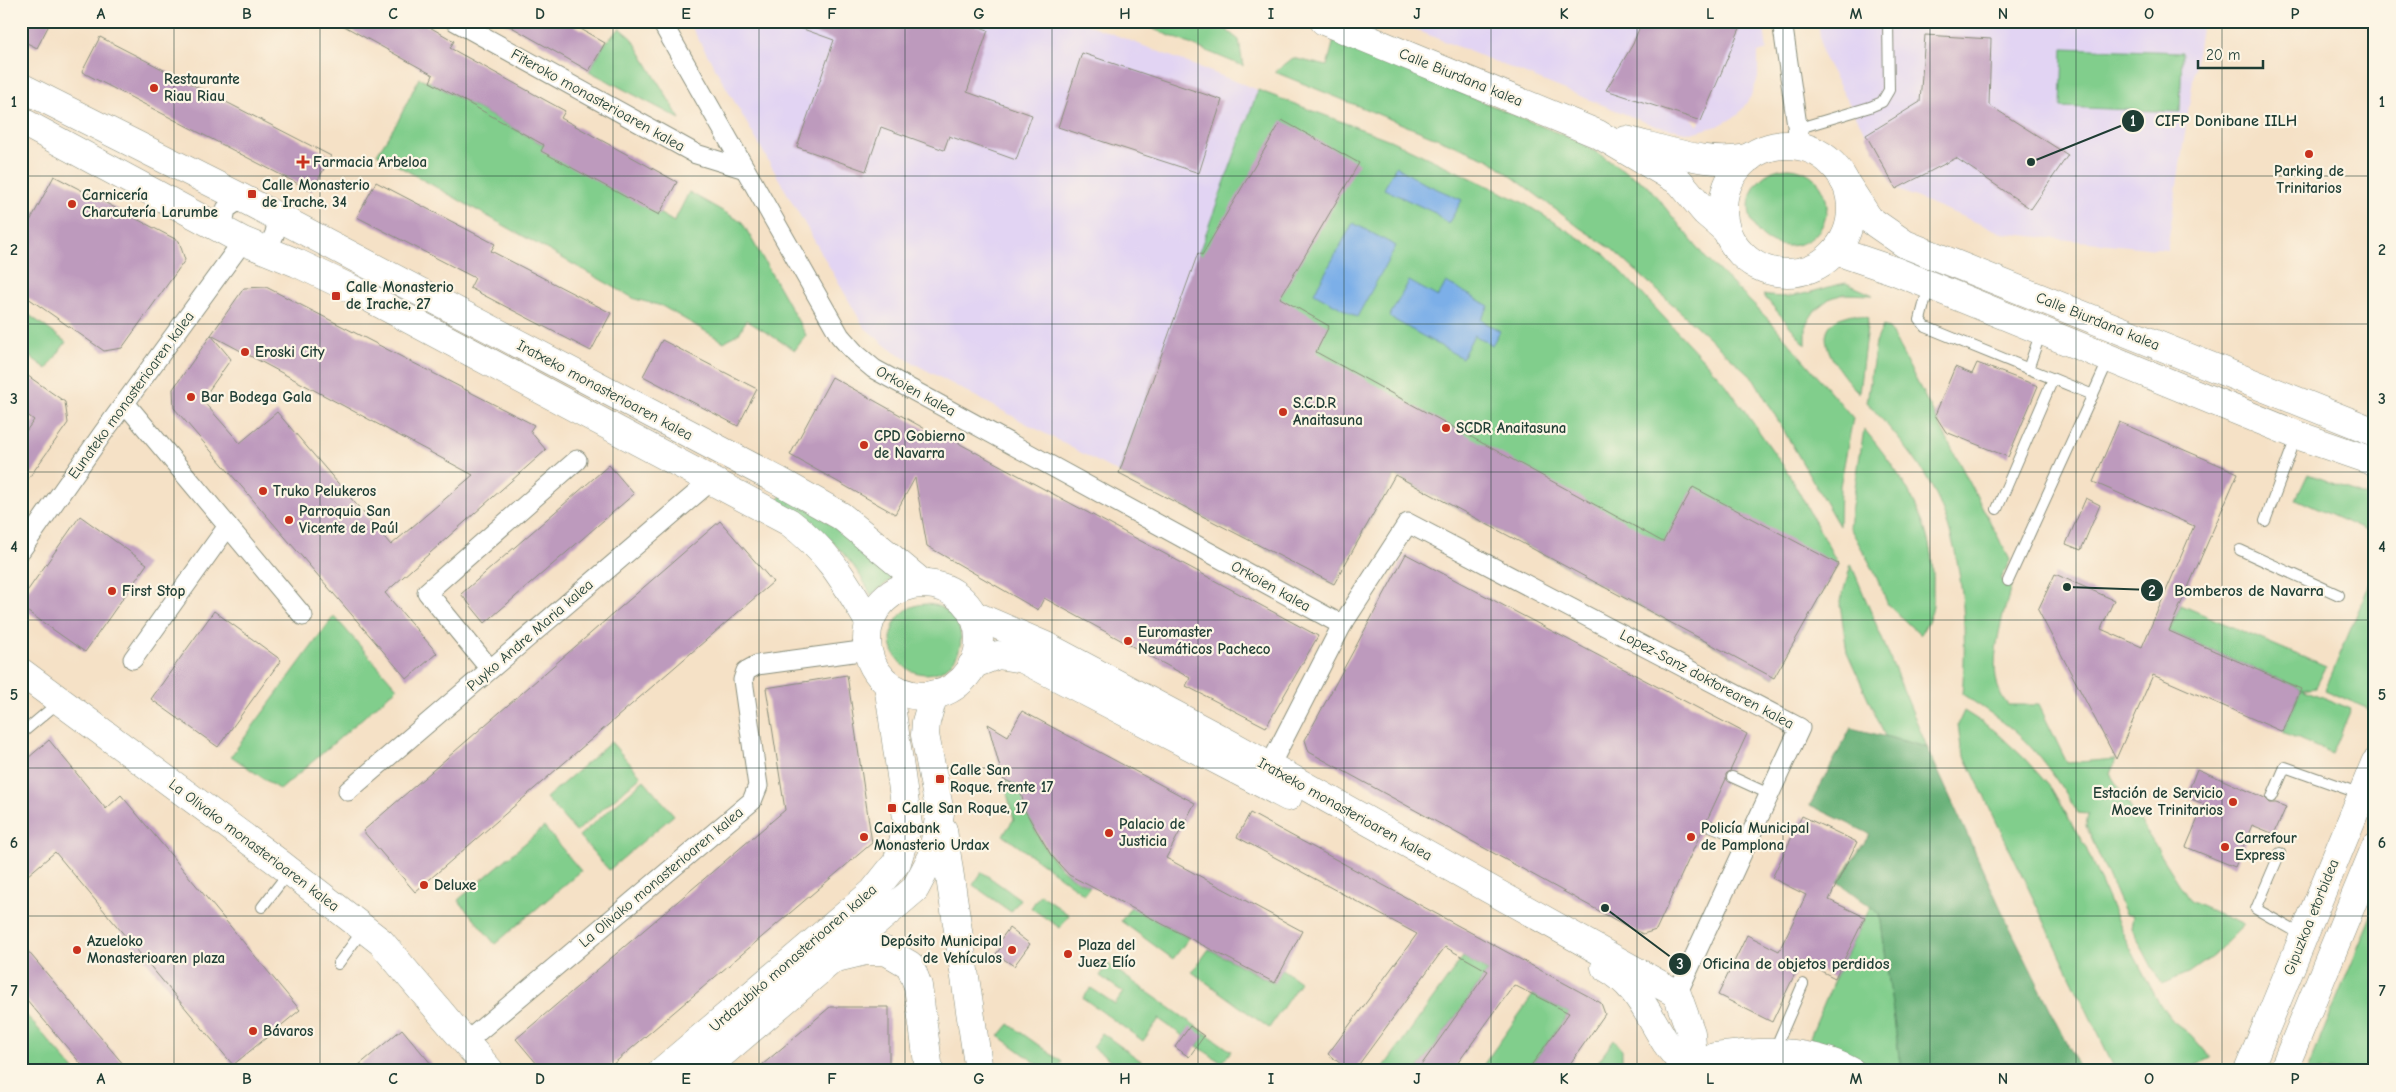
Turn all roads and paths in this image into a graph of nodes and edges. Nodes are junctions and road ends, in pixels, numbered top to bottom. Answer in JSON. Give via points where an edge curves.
{"nodes":[{"id":1,"x":455,"y":21,"type":"edge"},
{"id":2,"x":662,"y":21,"type":"edge"},
{"id":3,"x":1324,"y":21,"type":"edge"},
{"id":4,"x":1782,"y":21,"type":"edge"},
{"id":5,"x":1888,"y":21,"type":"edge"},
{"id":6,"x":21,"y":87,"type":"edge"},
{"id":7,"x":21,"y":121,"type":"edge"},
{"id":8,"x":1598,"y":134,"type":"junction"},
{"id":9,"x":1798,"y":138,"type":"junction"},
{"id":10,"x":1750,"y":157,"type":"junction"},
{"id":11,"x":745,"y":169,"type":"junction"},
{"id":12,"x":1844,"y":179,"type":"junction"},
{"id":13,"x":242,"y":198,"type":"junction"},
{"id":14,"x":275,"y":216,"type":"junction"},
{"id":15,"x":1726,"y":230,"type":"junction"},
{"id":16,"x":242,"y":240,"type":"junction"},
{"id":17,"x":1836,"y":251,"type":"junction"},
{"id":18,"x":1929,"y":285,"type":"junction"},
{"id":19,"x":2041,"y":331,"type":"junction"},
{"id":20,"x":2110,"y":358,"type":"junction"},
{"id":21,"x":2028,"y":369,"type":"junction"},
{"id":22,"x":2053,"y":379,"type":"junction"},
{"id":23,"x":2093,"y":396,"type":"junction"},
{"id":24,"x":125,"y":403,"type":"junction"},
{"id":25,"x":2375,"y":432,"type":"edge"},
{"id":26,"x":2297,"y":435,"type":"junction"},
{"id":27,"x":578,"y":460,"type":"dead end"},
{"id":28,"x":2375,"y":462,"type":"edge"},
{"id":29,"x":712,"y":480,"type":"junction"},
{"id":30,"x":1997,"y":509,"type":"dead end"},
{"id":31,"x":2265,"y":521,"type":"dead end"},
{"id":32,"x":228,"y":526,"type":"junction"},
{"id":33,"x":21,"y":550,"type":"edge"},
{"id":34,"x":2240,"y":550,"type":"dead end"},
{"id":35,"x":2008,"y":581,"type":"dead end"},
{"id":36,"x":922,"y":583,"type":"junction"},
{"id":37,"x":2339,"y":595,"type":"dead end"},
{"id":38,"x":972,"y":614,"type":"junction"},
{"id":39,"x":303,"y":616,"type":"dead end"},
{"id":40,"x":869,"y":622,"type":"junction"},
{"id":41,"x":1342,"y":625,"type":"junction"},
{"id":42,"x":868,"y":650,"type":"junction"},
{"id":43,"x":133,"y":659,"type":"dead end"},
{"id":44,"x":972,"y":665,"type":"junction"},
{"id":45,"x":490,"y":669,"type":"junction"},
{"id":46,"x":21,"y":672,"type":"edge"},
{"id":47,"x":888,"y":684,"type":"junction"},
{"id":48,"x":934,"y":694,"type":"junction"},
{"id":49,"x":60,"y":702,"type":"junction"},
{"id":50,"x":21,"y":734,"type":"edge"},
{"id":51,"x":2375,"y":763,"type":"edge"},
{"id":52,"x":1265,"y":775,"type":"junction"},
{"id":53,"x":1732,"y":777,"type":"dead end"},
{"id":54,"x":348,"y":791,"type":"dead end"},
{"id":55,"x":1769,"y":794,"type":"junction"},
{"id":56,"x":2362,"y":794,"type":"junction"},
{"id":57,"x":2272,"y":796,"type":"dead end"},
{"id":58,"x":940,"y":813,"type":"junction"},
{"id":59,"x":1710,"y":826,"type":"dead end"},
{"id":60,"x":1748,"y":841,"type":"junction"},
{"id":61,"x":2375,"y":848,"type":"edge"},
{"id":62,"x":2280,"y":853,"type":"dead end"},
{"id":63,"x":289,"y":871,"type":"junction"},
{"id":64,"x":262,"y":907,"type":"dead end"},
{"id":65,"x":364,"y":929,"type":"junction"},
{"id":66,"x":2303,"y":935,"type":"junction"},
{"id":67,"x":836,"y":958,"type":"junction"},
{"id":68,"x":338,"y":964,"type":"dead end"},
{"id":69,"x":1803,"y":984,"type":"dead end"},
{"id":70,"x":1677,"y":994,"type":"junction"},
{"id":71,"x":466,"y":1042,"type":"junction"},
{"id":72,"x":1666,"y":1042,"type":"junction"},
{"id":73,"x":1774,"y":1051,"type":"junction"},
{"id":74,"x":1704,"y":1066,"type":"edge"},
{"id":75,"x":490,"y":1071,"type":"edge"},
{"id":76,"x":662,"y":1071,"type":"edge"},
{"id":77,"x":702,"y":1071,"type":"edge"},
{"id":78,"x":929,"y":1071,"type":"edge"},
{"id":79,"x":979,"y":1071,"type":"edge"},
{"id":80,"x":1664,"y":1071,"type":"edge"},
{"id":81,"x":1689,"y":1071,"type":"edge"},
{"id":82,"x":1851,"y":1071,"type":"edge"},
{"id":83,"x":2248,"y":1071,"type":"edge"},
{"id":84,"x":2283,"y":1071,"type":"edge"}],
"edges":[{"from":1,"to":11,"type":"street","name":"Fiteroko monasterioaren kalea","via":[[696,154]]},
{"from":2,"to":11,"type":"street","name":"Orkoien kalea"},
{"from":3,"to":8,"type":"street","name":"Calle Biurdana kalea"},
{"from":4,"to":9,"type":"street"},
{"from":5,"to":9,"type":"lane","via":[[1889,90],[1882,102]]},
{"from":6,"to":13,"type":"street","name":"Iratxeko monasterioaren kalea"},
{"from":7,"to":16,"type":"street","name":"Iratxeko monasterioaren kalea"},
{"from":8,"to":10,"type":"street","name":"Calle Biurdana kalea","via":[[1696,157],[1738,160]]},
{"from":8,"to":15,"type":"street","name":"Calle Biurdana kalea","via":[[1680,182],[1705,212]]},
{"from":9,"to":10,"type":"street"},
{"from":9,"to":12,"type":"street","via":[[1832,164]]},
{"from":10,"to":15,"type":"street","via":[[1735,171],[1726,190],[1722,210]]},
{"from":11,"to":41,"type":"street","name":"Orkoien kalea","via":[[840,336],[874,369]]},
{"from":12,"to":17,"type":"street","via":[[1850,197],[1851,216],[1846,235]]},
{"from":12,"to":25,"type":"street","name":"Calle Biurdana kalea","via":[[1869,219],[1905,244]]},
{"from":13,"to":14,"type":"street","name":"Iratxeko monasterioaren kalea"},
{"from":13,"to":16,"type":"street","via":[[226,209]]},
{"from":14,"to":16,"type":"street","via":[[277,226],[270,243]]},
{"from":14,"to":36,"type":"street","name":"Iratxeko monasterioaren kalea","via":[[780,481],[841,516]]},
{"from":15,"to":17,"type":"street","via":[[1748,261],[1766,270],[1785,274],[1804,272],[1821,264]]},
{"from":16,"to":24,"type":"street","name":"Eunateko monasterioaren kalea"},
{"from":16,"to":29,"type":"street","name":"Iratxeko monasterioaren kalea","via":[[360,293]]},
{"from":17,"to":18,"type":"street","name":"Calle Biurdana kalea"},
{"from":18,"to":19,"type":"street","name":"Calle Biurdana kalea"},
{"from":18,"to":21,"type":"lane","via":[[1920,320],[1926,327]]},
{"from":19,"to":20,"type":"street","name":"Calle Biurdana kalea"},
{"from":19,"to":21,"type":"lane"},
{"from":20,"to":23,"type":"lane"},
{"from":20,"to":26,"type":"street","name":"Calle Biurdana kalea"},
{"from":21,"to":22,"type":"lane"},
{"from":22,"to":23,"type":"lane"},
{"from":22,"to":30,"type":"lane"},
{"from":23,"to":35,"type":"lane"},
{"from":24,"to":32,"type":"street"},
{"from":24,"to":33,"type":"street","name":"Eunateko monasterioaren kalea"},
{"from":26,"to":28,"type":"street","name":"Calle Biurdana kalea"},
{"from":26,"to":31,"type":"lane"},
{"from":27,"to":45,"type":"street","via":[[427,592]]},
{"from":29,"to":40,"type":"street","name":"Iratxeko monasterioaren kalea","via":[[789,522],[812,539],[833,564]]},
{"from":29,"to":45,"type":"street","name":"Puyko Andre Maria kalea"},
{"from":32,"to":39,"type":"street"},
{"from":32,"to":43,"type":"street"},
{"from":34,"to":37,"type":"lane"},
{"from":36,"to":38,"type":"street","via":[[951,592]]},
{"from":36,"to":40,"type":"street","via":[[905,586],[890,594],[877,606]]},
{"from":38,"to":44,"type":"street","via":[[978,631],[978,648]]},
{"from":38,"to":52,"type":"street","name":"Iratxeko monasterioaren kalea","via":[[1046,646]]},
{"from":40,"to":42,"type":"street"},
{"from":41,"to":52,"type":"street"},
{"from":41,"to":55,"type":"street","name":"Lopez-Sanz doktorearen kalea","via":[[1408,523],[1800,728]]},
{"from":42,"to":47,"type":"street","via":[[877,672]]},
{"from":42,"to":71,"type":"street","name":"La Olivako monasterioaren kalea","via":[[757,665],[746,671],[743,680],[758,786],[752,801]]},
{"from":44,"to":48,"type":"street","via":[[950,689]]},
{"from":44,"to":52,"type":"street","name":"Iratxeko monasterioaren kalea","via":[[998,655],[1023,659]]},
{"from":45,"to":54,"type":"street","name":"Puyko Andre Maria kalea"},
{"from":46,"to":49,"type":"street","name":"La Olivako monasterioaren kalea"},
{"from":47,"to":48,"type":"street","via":[[918,696]]},
{"from":47,"to":76,"type":"street","name":"Urdazubiko monasterioaren kalea","via":[[908,825],[897,862],[873,892]]},
{"from":48,"to":58,"type":"street","name":"Urdazubiko monasterioaren kalea","via":[[925,735]]},
{"from":49,"to":50,"type":"lane"},
{"from":49,"to":63,"type":"street","name":"La Olivako monasterioaren kalea"},
{"from":51,"to":56,"type":"street","name":"Gipuzkoa etorbidea"},
{"from":52,"to":70,"type":"street","name":"Iratxeko monasterioaren kalea"},
{"from":52,"to":72,"type":"street","name":"Iratxeko monasterioaren kalea","via":[[1367,836],[1622,976],[1644,1004]]},
{"from":53,"to":55,"type":"lane"},
{"from":55,"to":60,"type":"street","name":"Lopez-Sanz doktorearen kalea"},
{"from":56,"to":57,"type":"lane","via":[[2285,767]]},
{"from":56,"to":66,"type":"street","name":"Gipuzkoa etorbidea"},
{"from":58,"to":67,"type":"street","name":"Urdazubiko monasterioaren kalea","via":[[932,857],[915,889]]},
{"from":58,"to":79,"type":"street"},
{"from":59,"to":60,"type":"lane"},
{"from":60,"to":70,"type":"street","name":"Lopez-Sanz doktorearen kalea"},
{"from":61,"to":84,"type":"street"},
{"from":62,"to":66,"type":"lane","via":[[2256,909]]},
{"from":63,"to":64,"type":"lane"},
{"from":63,"to":65,"type":"street","name":"La Olivako monasterioaren kalea"},
{"from":65,"to":68,"type":"lane"},
{"from":65,"to":71,"type":"street","name":"La Olivako monasterioaren kalea","via":[[381,942]]},
{"from":66,"to":83,"type":"street","name":"Gipuzkoa etorbidea"},
{"from":67,"to":77,"type":"street","name":"Urdazubiko monasterioaren kalea"},
{"from":67,"to":78,"type":"street","via":[[886,952],[910,965],[918,986]]},
{"from":69,"to":73,"type":"lane"},
{"from":70,"to":74,"type":"street"},
{"from":71,"to":75,"type":"street","name":"La Olivako monasterioaren kalea"},
{"from":72,"to":80,"type":"street"},
{"from":72,"to":81,"type":"street","name":"Iratxeko monasterioaren kalea"},
{"from":73,"to":74,"type":"street"},
{"from":73,"to":82,"type":"street","via":[[1801,1054]]}]}
